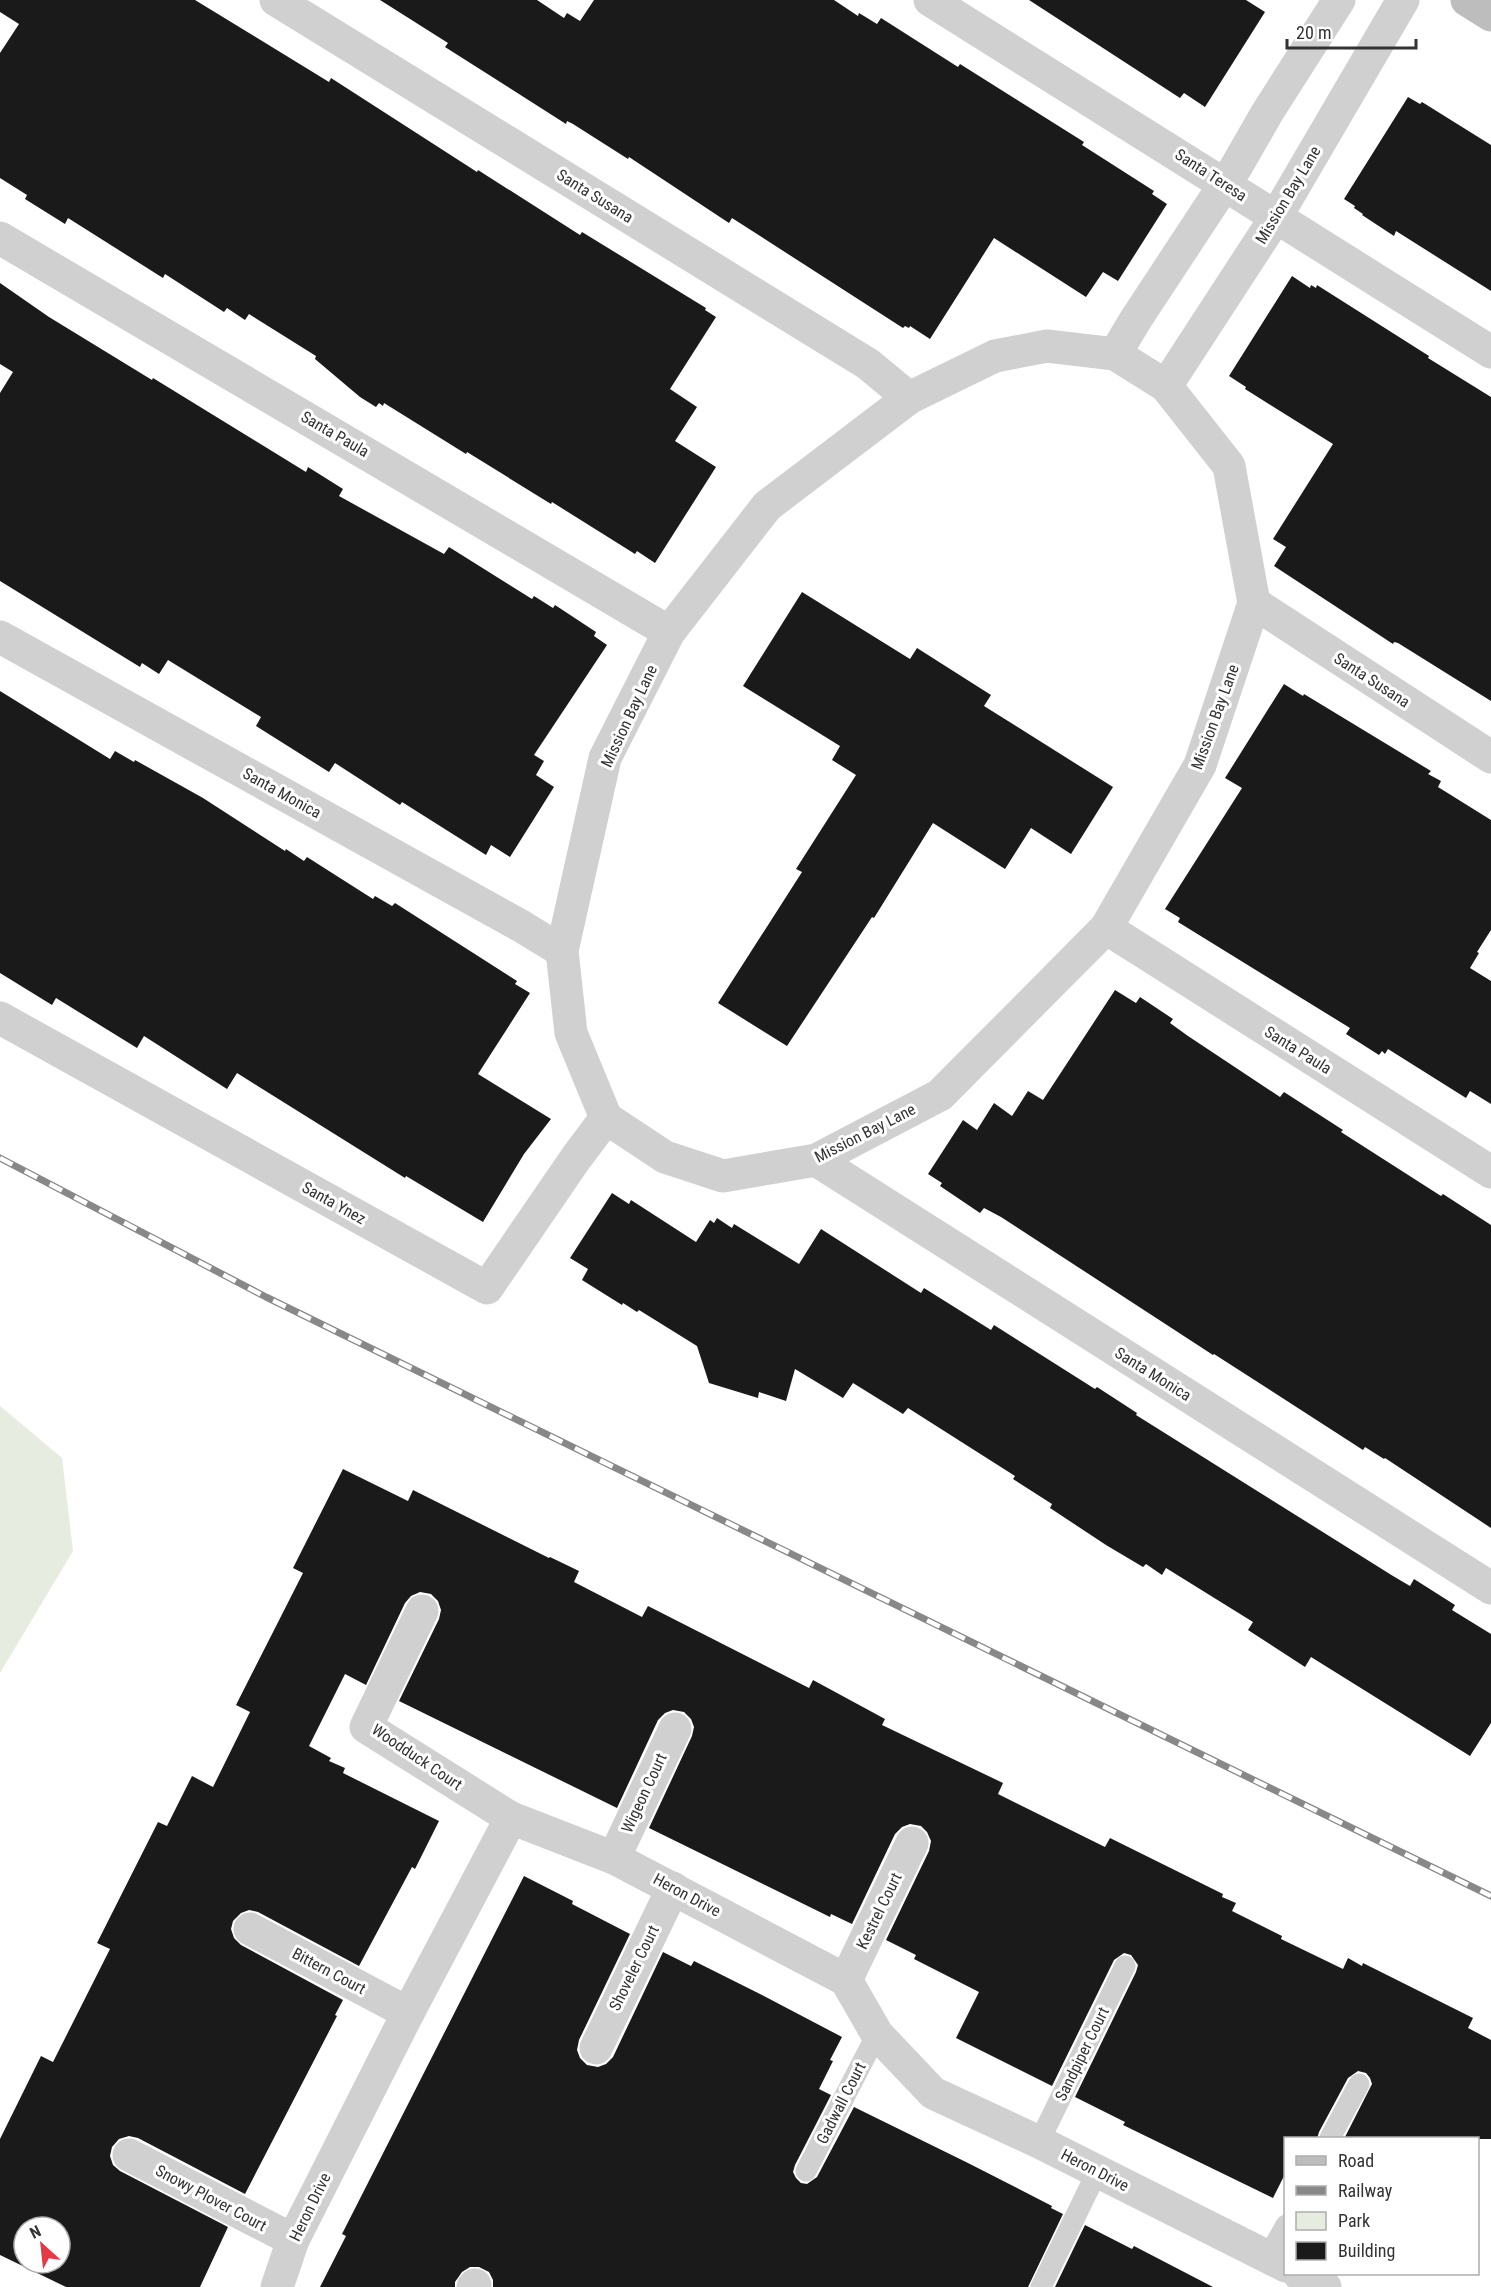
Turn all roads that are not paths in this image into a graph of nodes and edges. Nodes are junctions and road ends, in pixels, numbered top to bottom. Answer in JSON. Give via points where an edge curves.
{"nodes":[{"id":1,"x":276,"y":0,"type":"edge"},
{"id":2,"x":930,"y":0,"type":"edge"},
{"id":3,"x":1339,"y":0,"type":"edge"},
{"id":4,"x":1403,"y":0,"type":"edge"},
{"id":5,"x":1467,"y":0,"type":"edge"},
{"id":6,"x":1491,"y":15,"type":"edge"},
{"id":7,"x":1224,"y":184,"type":"junction"},
{"id":8,"x":1276,"y":217,"type":"junction"},
{"id":9,"x":0,"y":238,"type":"edge"},
{"id":10,"x":1491,"y":352,"type":"edge"},
{"id":11,"x":1115,"y":354,"type":"junction"},
{"id":12,"x":1166,"y":386,"type":"junction"},
{"id":13,"x":909,"y":398,"type":"junction"},
{"id":14,"x":1254,"y":603,"type":"junction"},
{"id":15,"x":669,"y":632,"type":"junction"},
{"id":16,"x":0,"y":637,"type":"edge"},
{"id":17,"x":1491,"y":757,"type":"edge"},
{"id":18,"x":1106,"y":928,"type":"junction"},
{"id":19,"x":562,"y":951,"type":"junction"},
{"id":20,"x":0,"y":1018,"type":"edge"},
{"id":21,"x":606,"y":1118,"type":"junction"},
{"id":22,"x":816,"y":1160,"type":"junction"},
{"id":23,"x":1491,"y":1172,"type":"edge"},
{"id":24,"x":1491,"y":1588,"type":"edge"},
{"id":25,"x":422,"y":1611,"type":"dead end"},
{"id":26,"x":675,"y":1729,"type":"dead end"},
{"id":27,"x":511,"y":1818,"type":"junction"},
{"id":28,"x":912,"y":1843,"type":"dead end"},
{"id":29,"x":614,"y":1858,"type":"junction"},
{"id":30,"x":674,"y":1888,"type":"junction"},
{"id":31,"x":250,"y":1929,"type":"dead end"},
{"id":32,"x":1125,"y":1966,"type":"dead end"},
{"id":33,"x":846,"y":1980,"type":"junction"},
{"id":34,"x":408,"y":2013,"type":"junction"},
{"id":35,"x":877,"y":2034,"type":"junction"},
{"id":36,"x":596,"y":2048,"type":"dead end"},
{"id":37,"x":1359,"y":2084,"type":"dead end"},
{"id":38,"x":1331,"y":2137,"type":"edge"},
{"id":39,"x":1039,"y":2142,"type":"junction"},
{"id":40,"x":129,"y":2155,"type":"dead end"},
{"id":41,"x":806,"y":2171,"type":"dead end"},
{"id":42,"x":1097,"y":2172,"type":"junction"},
{"id":43,"x":1284,"y":2233,"type":"edge"},
{"id":44,"x":293,"y":2240,"type":"junction"},
{"id":45,"x":1277,"y":2262,"type":"edge"},
{"id":46,"x":1301,"y":2275,"type":"edge"},
{"id":47,"x":277,"y":2287,"type":"edge"},
{"id":48,"x":1041,"y":2287,"type":"edge"},
{"id":49,"x":1325,"y":2287,"type":"edge"}],
"edges":[{"from":1,"to":13,"type":"street","name":"Santa Susana","via":[[868,364]]},
{"from":2,"to":7,"type":"street","name":"Santa Teresa"},
{"from":3,"to":7,"type":"street"},
{"from":4,"to":8,"type":"street","name":"Mission Bay Lane"},
{"from":5,"to":6,"type":"street"},
{"from":7,"to":8,"type":"street","name":"Santa Teresa"},
{"from":7,"to":11,"type":"street"},
{"from":8,"to":10,"type":"street","name":"Santa Teresa"},
{"from":8,"to":12,"type":"street","name":"Mission Bay Lane"},
{"from":9,"to":15,"type":"street","name":"Santa Paula"},
{"from":11,"to":12,"type":"street","name":"Mission Bay Lane"},
{"from":11,"to":13,"type":"street","name":"Mission Bay Lane","via":[[1047,346],[995,356]]},
{"from":12,"to":14,"type":"street","name":"Mission Bay Lane","via":[[1229,466]]},
{"from":13,"to":15,"type":"street","name":"Mission Bay Lane","via":[[767,506]]},
{"from":14,"to":17,"type":"street","name":"Santa Susana"},
{"from":14,"to":18,"type":"street","name":"Mission Bay Lane","via":[[1200,765]]},
{"from":15,"to":19,"type":"street","name":"Mission Bay Lane","via":[[605,758]]},
{"from":16,"to":19,"type":"street","name":"Santa Monica"},
{"from":18,"to":22,"type":"street","name":"Mission Bay Lane","via":[[940,1095]]},
{"from":18,"to":23,"type":"street","name":"Santa Paula"},
{"from":19,"to":21,"type":"street","name":"Mission Bay Lane","via":[[571,1033]]},
{"from":20,"to":21,"type":"street","name":"Santa Ynez","via":[[487,1288]]},
{"from":21,"to":22,"type":"street","name":"Mission Bay Lane","via":[[665,1158],[723,1176]]},
{"from":22,"to":24,"type":"street","name":"Santa Monica"},
{"from":25,"to":27,"type":"street","name":"Woodduck Court","via":[[366,1727]]},
{"from":26,"to":29,"type":"street","name":"Wigeon Court"},
{"from":27,"to":29,"type":"street","name":"Heron Drive"},
{"from":27,"to":34,"type":"street","name":"Heron Drive"},
{"from":28,"to":33,"type":"street","name":"Kestrel Court"},
{"from":29,"to":30,"type":"street","name":"Heron Drive"},
{"from":30,"to":33,"type":"street","name":"Heron Drive"},
{"from":30,"to":36,"type":"street","name":"Shoveler Court"},
{"from":31,"to":34,"type":"street","name":"Bittern Court"},
{"from":32,"to":39,"type":"lane","name":"Sandpiper Court"},
{"from":33,"to":35,"type":"street","name":"Heron Drive"},
{"from":34,"to":44,"type":"street","name":"Heron Drive"},
{"from":35,"to":39,"type":"street","name":"Heron Drive","via":[[933,2093]]},
{"from":35,"to":41,"type":"lane","name":"Gadwall Court"},
{"from":37,"to":38,"type":"lane"},
{"from":39,"to":42,"type":"street","name":"Heron Drive"},
{"from":40,"to":44,"type":"street","name":"Snowy Plover Court"},
{"from":42,"to":45,"type":"street","name":"Heron Drive"},
{"from":42,"to":48,"type":"lane"},
{"from":43,"to":45,"type":"lane"},
{"from":44,"to":47,"type":"street","name":"Heron Drive"},
{"from":46,"to":49,"type":"street"}]}
